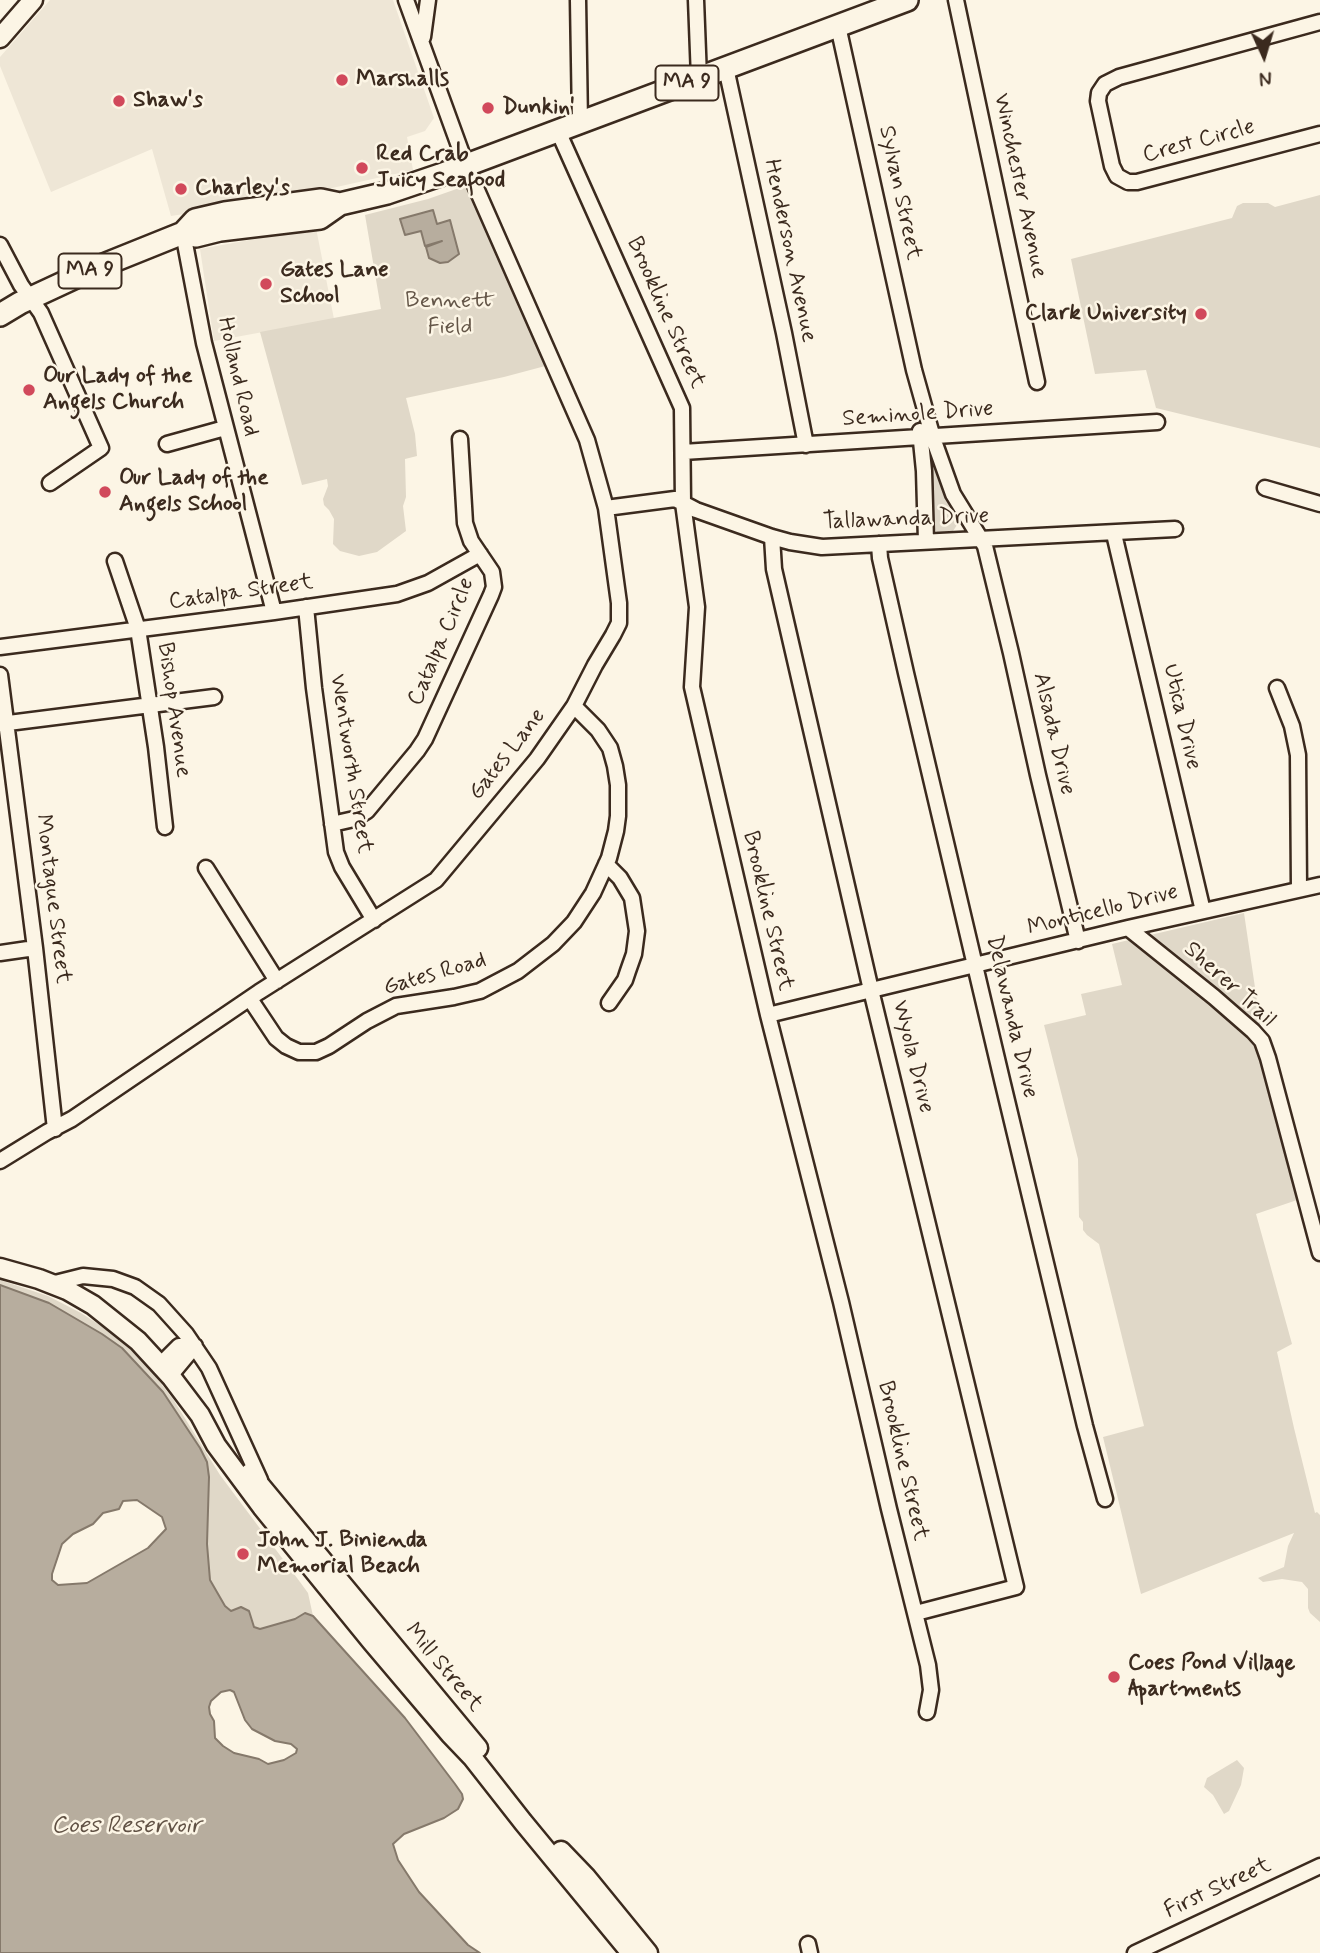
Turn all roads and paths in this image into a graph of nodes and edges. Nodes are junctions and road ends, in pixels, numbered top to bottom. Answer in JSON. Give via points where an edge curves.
{"nodes":[{"id":1,"x":33,"y":0,"type":"edge"},
{"id":2,"x":407,"y":0,"type":"edge"},
{"id":3,"x":428,"y":0,"type":"edge"},
{"id":4,"x":578,"y":0,"type":"edge"},
{"id":5,"x":696,"y":0,"type":"edge"},
{"id":6,"x":907,"y":0,"type":"edge"},
{"id":7,"x":956,"y":0,"type":"edge"},
{"id":8,"x":881,"y":4,"type":"edge"},
{"id":9,"x":1320,"y":22,"type":"edge"},
{"id":10,"x":838,"y":26,"type":"junction"},
{"id":11,"x":0,"y":38,"type":"edge"},
{"id":12,"x":422,"y":41,"type":"junction"},
{"id":13,"x":726,"y":68,"type":"junction"},
{"id":14,"x":699,"y":78,"type":"junction"},
{"id":15,"x":580,"y":122,"type":"junction"},
{"id":16,"x":558,"y":131,"type":"junction"},
{"id":17,"x":1320,"y":134,"type":"edge"},
{"id":18,"x":466,"y":164,"type":"junction"},
{"id":19,"x":184,"y":233,"type":"junction"},
{"id":20,"x":0,"y":245,"type":"edge"},
{"id":21,"x":30,"y":299,"type":"junction"},
{"id":22,"x":0,"y":315,"type":"edge"},
{"id":23,"x":1037,"y":382,"type":"dead end"},
{"id":24,"x":1157,"y":422,"type":"dead end"},
{"id":25,"x":225,"y":428,"type":"junction"},
{"id":26,"x":927,"y":438,"type":"junction"},
{"id":27,"x":460,"y":439,"type":"dead end"},
{"id":28,"x":167,"y":444,"type":"dead end"},
{"id":29,"x":806,"y":445,"type":"junction"},
{"id":30,"x":683,"y":452,"type":"junction"},
{"id":31,"x":50,"y":483,"type":"dead end"},
{"id":32,"x":1265,"y":488,"type":"dead end"},
{"id":33,"x":683,"y":503,"type":"junction"},
{"id":34,"x":1320,"y":504,"type":"edge"},
{"id":35,"x":606,"y":508,"type":"junction"},
{"id":36,"x":1175,"y":529,"type":"dead end"},
{"id":37,"x":1114,"y":534,"type":"junction"},
{"id":38,"x":772,"y":537,"type":"junction"},
{"id":39,"x":981,"y":538,"type":"junction"},
{"id":40,"x":926,"y":541,"type":"junction"},
{"id":41,"x":879,"y":544,"type":"junction"},
{"id":42,"x":480,"y":554,"type":"junction"},
{"id":43,"x":115,"y":561,"type":"dead end"},
{"id":44,"x":306,"y":607,"type":"junction"},
{"id":45,"x":274,"y":612,"type":"junction"},
{"id":46,"x":138,"y":629,"type":"junction"},
{"id":47,"x":0,"y":647,"type":"edge"},
{"id":48,"x":0,"y":675,"type":"edge"},
{"id":49,"x":1277,"y":688,"type":"dead end"},
{"id":50,"x":214,"y":697,"type":"dead end"},
{"id":51,"x":149,"y":705,"type":"junction"},
{"id":52,"x":574,"y":706,"type":"junction"},
{"id":53,"x":3,"y":724,"type":"edge"},
{"id":54,"x":332,"y":824,"type":"junction"},
{"id":55,"x":164,"y":827,"type":"dead end"},
{"id":56,"x":606,"y":864,"type":"junction"},
{"id":57,"x":206,"y":869,"type":"dead end"},
{"id":58,"x":1320,"y":885,"type":"edge"},
{"id":59,"x":1299,"y":889,"type":"junction"},
{"id":60,"x":1203,"y":911,"type":"junction"},
{"id":61,"x":374,"y":920,"type":"junction"},
{"id":62,"x":1128,"y":928,"type":"junction"},
{"id":63,"x":1078,"y":940,"type":"junction"},
{"id":64,"x":36,"y":948,"type":"junction"},
{"id":65,"x":0,"y":953,"type":"edge"},
{"id":66,"x":975,"y":966,"type":"junction"},
{"id":67,"x":277,"y":982,"type":"junction"},
{"id":68,"x":872,"y":990,"type":"junction"},
{"id":69,"x":250,"y":999,"type":"junction"},
{"id":70,"x":609,"y":1003,"type":"dead end"},
{"id":71,"x":768,"y":1015,"type":"junction"},
{"id":72,"x":55,"y":1129,"type":"junction"},
{"id":73,"x":0,"y":1161,"type":"edge"},
{"id":74,"x":1320,"y":1253,"type":"edge"},
{"id":75,"x":0,"y":1268,"type":"edge"},
{"id":76,"x":51,"y":1284,"type":"junction"},
{"id":77,"x":195,"y":1346,"type":"junction"},
{"id":78,"x":165,"y":1371,"type":"junction"},
{"id":79,"x":200,"y":1415,"type":"junction"},
{"id":80,"x":265,"y":1491,"type":"junction"},
{"id":81,"x":1105,"y":1499,"type":"dead end"},
{"id":82,"x":916,"y":1613,"type":"junction"},
{"id":83,"x":927,"y":1712,"type":"dead end"},
{"id":84,"x":517,"y":1806,"type":"junction"},
{"id":85,"x":1320,"y":1866,"type":"edge"},
{"id":86,"x":1155,"y":1949,"type":"edge"},
{"id":87,"x":631,"y":1953,"type":"edge"},
{"id":88,"x":648,"y":1953,"type":"edge"},
{"id":89,"x":1135,"y":1953,"type":"edge"}],
"edges":[{"from":1,"to":11,"type":"main road"},
{"from":2,"to":12,"type":"street","name":"Gates Lane"},
{"from":3,"to":12,"type":"street"},
{"from":4,"to":15,"type":"street"},
{"from":5,"to":14,"type":"street"},
{"from":6,"to":8,"type":"highway","number":"MA 9"},
{"from":7,"to":23,"type":"street","name":"Winchester Avenue"},
{"from":8,"to":10,"type":"highway","number":"MA 9"},
{"from":9,"to":17,"type":"street","name":"Crest Circle","via":[[1119,77],[1105,84],[1098,101],[1112,166],[1117,176],[1128,182]]},
{"from":10,"to":13,"type":"highway","number":"MA 9"},
{"from":10,"to":26,"type":"street","name":"Sylvan Street"},
{"from":12,"to":18,"type":"street","name":"Gates Lane"},
{"from":13,"to":14,"type":"highway","number":"MA 9"},
{"from":13,"to":29,"type":"street","name":"Henderson Avenue"},
{"from":14,"to":15,"type":"highway","number":"MA 9"},
{"from":15,"to":16,"type":"highway","number":"MA 9"},
{"from":16,"to":18,"type":"highway","number":"MA 9"},
{"from":16,"to":30,"type":"street","name":"Brookline Street","via":[[682,408]]},
{"from":18,"to":19,"type":"highway","number":"MA 9","via":[[398,190],[340,204],[321,200],[195,220]]},
{"from":18,"to":35,"type":"street","name":"Gates Lane","via":[[580,421]]},
{"from":19,"to":21,"type":"highway","number":"MA 9"},
{"from":19,"to":25,"type":"street","name":"Holland Road"},
{"from":20,"to":21,"type":"street"},
{"from":21,"to":22,"type":"highway","number":"MA 9"},
{"from":21,"to":31,"type":"street","via":[[41,313],[101,448]]},
{"from":24,"to":26,"type":"street","name":"Seminole Drive"},
{"from":25,"to":28,"type":"street"},
{"from":25,"to":45,"type":"street","name":"Holland Road"},
{"from":26,"to":29,"type":"street","name":"Seminole Drive"},
{"from":26,"to":39,"type":"street","name":"Sylvan Street","via":[[953,494]]},
{"from":26,"to":40,"type":"street","name":"Sylvan Street"},
{"from":27,"to":42,"type":"street","name":"Catalpa Circle","via":[[465,523]]},
{"from":29,"to":30,"type":"street","name":"Seminole Drive"},
{"from":30,"to":33,"type":"street","name":"Brookline Street"},
{"from":32,"to":34,"type":"street"},
{"from":33,"to":35,"type":"street","name":"Tallawanda Drive","via":[[675,499]]},
{"from":33,"to":38,"type":"street","name":"Tallawanda Drive"},
{"from":33,"to":71,"type":"street","name":"Brookline Street","via":[[697,607],[692,687]]},
{"from":35,"to":52,"type":"street","name":"Gates Lane","via":[[620,619]]},
{"from":36,"to":37,"type":"street","name":"Tallawanda Drive"},
{"from":37,"to":39,"type":"street","name":"Tallawanda Drive"},
{"from":37,"to":60,"type":"street","name":"Utica Drive"},
{"from":38,"to":41,"type":"street","name":"Tallawanda Drive","via":[[822,547]]},
{"from":38,"to":68,"type":"street","name":"Wyola Drive","via":[[774,569]]},
{"from":39,"to":40,"type":"street","name":"Tallawanda Drive"},
{"from":39,"to":63,"type":"street","name":"Alsada Drive"},
{"from":40,"to":41,"type":"street","name":"Tallawanda Drive"},
{"from":41,"to":66,"type":"street","name":"Delawanda Drive"},
{"from":42,"to":44,"type":"street","name":"Catalpa Street","via":[[410,590]]},
{"from":42,"to":54,"type":"street","name":"Catalpa Circle","via":[[492,572],[494,587],[425,739],[372,806],[354,818]]},
{"from":43,"to":46,"type":"street","name":"Bishop Avenue"},
{"from":44,"to":45,"type":"street","name":"Catalpa Street"},
{"from":44,"to":54,"type":"street","name":"Wentworth Street"},
{"from":45,"to":46,"type":"street","name":"Catalpa Street"},
{"from":46,"to":47,"type":"street","name":"Catalpa Street"},
{"from":46,"to":51,"type":"street","name":"Bishop Avenue"},
{"from":48,"to":53,"type":"street","name":"Montague Street"},
{"from":49,"to":59,"type":"street","via":[[1298,755]]},
{"from":50,"to":51,"type":"street"},
{"from":51,"to":53,"type":"street"},
{"from":51,"to":55,"type":"street","name":"Bishop Avenue"},
{"from":52,"to":56,"type":"street","name":"Gates Road","via":[[606,742],[615,766],[618,816]]},
{"from":52,"to":61,"type":"street","name":"Gates Lane","via":[[537,759],[436,880]]},
{"from":53,"to":64,"type":"street","name":"Montague Street"},
{"from":54,"to":61,"type":"street","name":"Wentworth Street","via":[[338,857]]},
{"from":56,"to":69,"type":"street","name":"Gates Road","via":[[581,912],[553,944],[518,971],[480,991],[396,1006],[329,1046],[310,1052],[294,1051],[276,1038]]},
{"from":56,"to":70,"type":"street","via":[[632,898],[637,931],[625,980]]},
{"from":57,"to":67,"type":"street"},
{"from":58,"to":59,"type":"street","name":"Monticello Drive"},
{"from":59,"to":60,"type":"street","name":"Monticello Drive"},
{"from":60,"to":62,"type":"street","name":"Monticello Drive"},
{"from":61,"to":67,"type":"street","name":"Gates Lane"},
{"from":62,"to":63,"type":"street","name":"Monticello Drive"},
{"from":62,"to":74,"type":"street","name":"Sherer Trail","via":[[1262,1041]]},
{"from":63,"to":66,"type":"street","name":"Monticello Drive"},
{"from":64,"to":65,"type":"street"},
{"from":64,"to":72,"type":"street","name":"Montague Street"},
{"from":66,"to":68,"type":"street","name":"Monticello Drive"},
{"from":66,"to":81,"type":"street","name":"Delawanda Drive"},
{"from":67,"to":69,"type":"street","name":"Gates Lane"},
{"from":68,"to":71,"type":"street","name":"Monticello Drive"},
{"from":68,"to":82,"type":"street","name":"Wyola Drive","via":[[1016,1587]]},
{"from":69,"to":72,"type":"street","name":"Gates Lane"},
{"from":71,"to":82,"type":"street","name":"Brookline Street"},
{"from":72,"to":73,"type":"street","name":"Gates Lane"},
{"from":75,"to":76,"type":"main road","name":"Mill Street"},
{"from":76,"to":77,"type":"street","via":[[92,1276],[135,1287],[159,1304]]},
{"from":76,"to":78,"type":"main road","name":"Mill Street","via":[[93,1305],[138,1341]]},
{"from":77,"to":78,"type":"street"},
{"from":77,"to":80,"type":"street","via":[[215,1379]]},
{"from":78,"to":79,"type":"main road","name":"Mill Street"},
{"from":79,"to":80,"type":"main road","name":"Mill Street"},
{"from":79,"to":84,"type":"main road","name":"Mill Street","via":[[262,1507],[380,1653]]},
{"from":80,"to":84,"type":"main road","name":"Mill Street","via":[[478,1748]]},
{"from":82,"to":83,"type":"street","name":"Brookline Street","via":[[929,1671]]},
{"from":84,"to":87,"type":"main road","name":"Mill Street"},
{"from":84,"to":88,"type":"main road","name":"Mill Street","via":[[586,1877]]},
{"from":85,"to":86,"type":"street","name":"First Street"},
{"from":86,"to":89,"type":"street","name":"First Street"}]}
